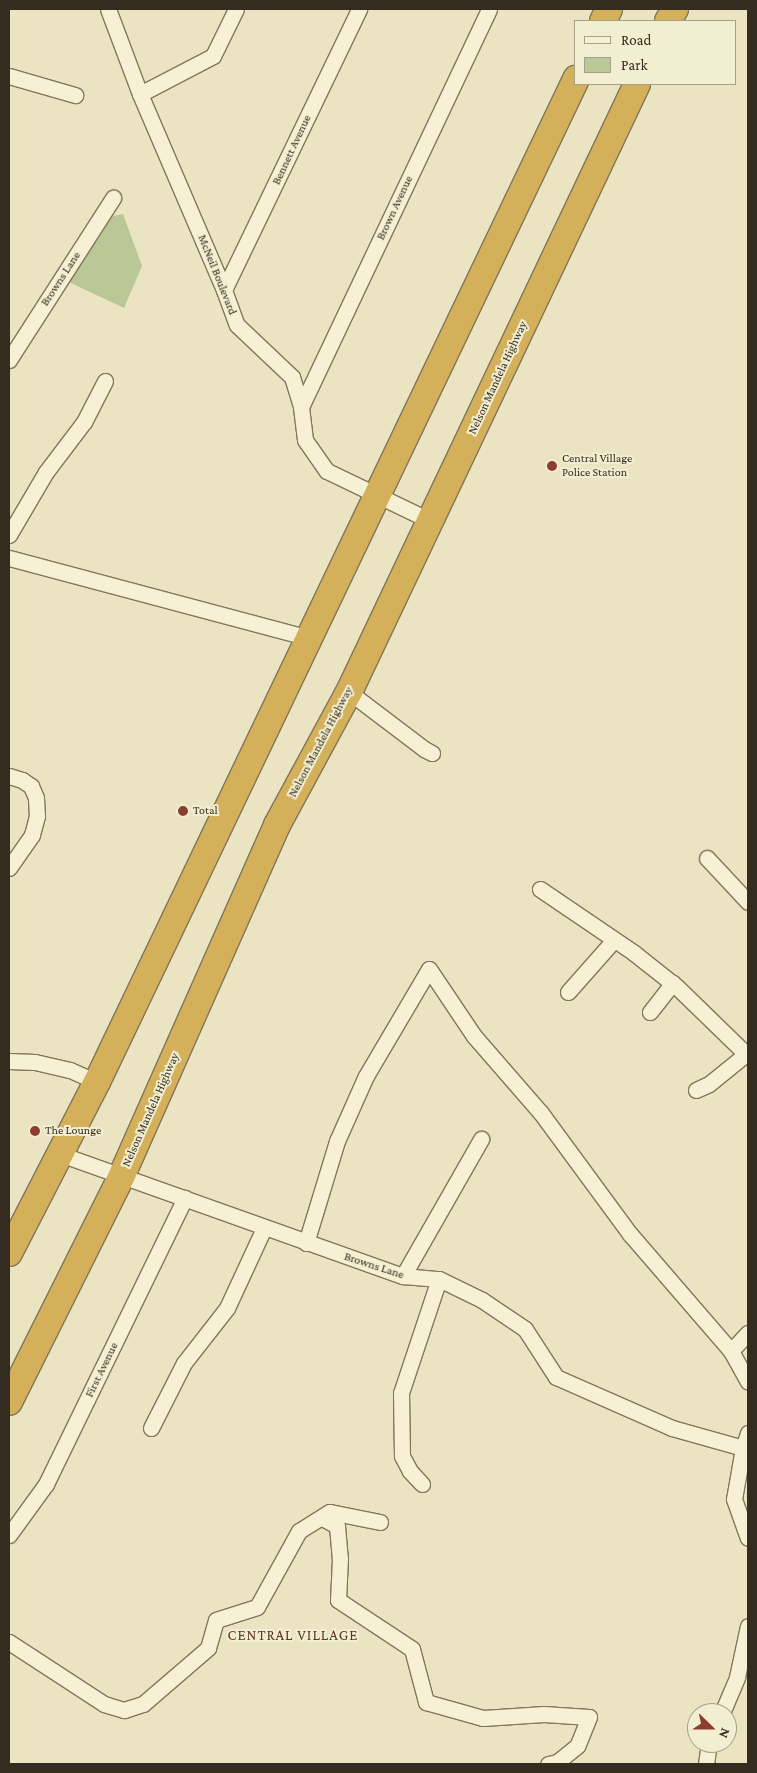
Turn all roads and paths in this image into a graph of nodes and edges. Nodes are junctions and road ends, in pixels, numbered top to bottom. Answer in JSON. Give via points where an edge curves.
{"nodes":[{"id":1,"x":108,"y":9,"type":"edge"},
{"id":2,"x":236,"y":9,"type":"edge"},
{"id":3,"x":359,"y":9,"type":"edge"},
{"id":4,"x":489,"y":9,"type":"edge"},
{"id":5,"x":9,"y":76,"type":"edge"},
{"id":6,"x":574,"y":83,"type":"edge"},
{"id":7,"x":637,"y":85,"type":"edge"},
{"id":8,"x":140,"y":94,"type":"junction"},
{"id":9,"x":76,"y":95,"type":"dead end"},
{"id":10,"x":113,"y":198,"type":"dead end"},
{"id":11,"x":224,"y":290,"type":"junction"},
{"id":12,"x":9,"y":360,"type":"edge"},
{"id":13,"x":105,"y":381,"type":"dead end"},
{"id":14,"x":301,"y":407,"type":"junction"},
{"id":15,"x":376,"y":496,"type":"junction"},
{"id":16,"x":431,"y":521,"type":"junction"},
{"id":17,"x":9,"y":535,"type":"edge"},
{"id":18,"x":9,"y":558,"type":"edge"},
{"id":19,"x":309,"y":638,"type":"junction"},
{"id":20,"x":349,"y":692,"type":"junction"},
{"id":21,"x":432,"y":753,"type":"dead end"},
{"id":22,"x":9,"y":776,"type":"edge"},
{"id":23,"x":707,"y":858,"type":"dead end"},
{"id":24,"x":9,"y":868,"type":"edge"},
{"id":25,"x":540,"y":889,"type":"dead end"},
{"id":26,"x":748,"y":902,"type":"edge"},
{"id":27,"x":614,"y":940,"type":"junction"},
{"id":28,"x":673,"y":983,"type":"junction"},
{"id":29,"x":568,"y":992,"type":"dead end"},
{"id":30,"x":650,"y":1012,"type":"dead end"},
{"id":31,"x":747,"y":1054,"type":"edge"},
{"id":32,"x":9,"y":1061,"type":"edge"},
{"id":33,"x":97,"y":1082,"type":"junction"},
{"id":34,"x":696,"y":1090,"type":"dead end"},
{"id":35,"x":481,"y":1139,"type":"dead end"},
{"id":36,"x":60,"y":1154,"type":"junction"},
{"id":37,"x":122,"y":1175,"type":"junction"},
{"id":38,"x":185,"y":1198,"type":"junction"},
{"id":39,"x":264,"y":1228,"type":"junction"},
{"id":40,"x":306,"y":1243,"type":"junction"},
{"id":41,"x":10,"y":1249,"type":"edge"},
{"id":42,"x":403,"y":1276,"type":"junction"},
{"id":43,"x":439,"y":1279,"type":"junction"},
{"id":44,"x":748,"y":1333,"type":"edge"},
{"id":45,"x":731,"y":1350,"type":"junction"},
{"id":46,"x":748,"y":1382,"type":"edge"},
{"id":47,"x":9,"y":1402,"type":"edge"},
{"id":48,"x":151,"y":1428,"type":"dead end"},
{"id":49,"x":748,"y":1432,"type":"edge"},
{"id":50,"x":743,"y":1448,"type":"junction"},
{"id":51,"x":422,"y":1484,"type":"dead end"},
{"id":52,"x":322,"y":1518,"type":"junction"},
{"id":53,"x":380,"y":1522,"type":"dead end"},
{"id":54,"x":9,"y":1535,"type":"edge"},
{"id":55,"x":748,"y":1538,"type":"edge"},
{"id":56,"x":748,"y":1626,"type":"edge"},
{"id":57,"x":9,"y":1642,"type":"edge"},
{"id":58,"x":743,"y":1681,"type":"edge"},
{"id":59,"x":729,"y":1703,"type":"edge"},
{"id":60,"x":548,"y":1764,"type":"edge"}],
"edges":[{"from":1,"to":8,"type":"street","name":"McNeil Boulevard"},
{"from":2,"to":8,"type":"street","via":[[213,56]]},
{"from":3,"to":11,"type":"street","name":"Bennett Avenue"},
{"from":4,"to":14,"type":"street","name":"Brown Avenue"},
{"from":5,"to":9,"type":"street"},
{"from":6,"to":15,"type":"highway"},
{"from":7,"to":16,"type":"highway","name":"Nelson Mandela Highway"},
{"from":8,"to":11,"type":"street","name":"McNeil Boulevard"},
{"from":10,"to":12,"type":"street","name":"Browns Lane"},
{"from":11,"to":14,"type":"street","name":"McNeil Boulevard","via":[[237,326],[292,377]]},
{"from":13,"to":17,"type":"street","via":[[84,422],[46,472]]},
{"from":14,"to":15,"type":"street","name":"McNeil Boulevard","via":[[305,440],[327,470]]},
{"from":15,"to":16,"type":"street","name":"McNeil Boulevard"},
{"from":15,"to":19,"type":"highway"},
{"from":16,"to":20,"type":"highway","name":"Nelson Mandela Highway"},
{"from":18,"to":19,"type":"street"},
{"from":19,"to":33,"type":"highway"},
{"from":20,"to":21,"type":"street"},
{"from":20,"to":37,"type":"highway","name":"Nelson Mandela Highway","via":[[277,825]]},
{"from":22,"to":24,"type":"street","via":[[31,786],[36,798],[37,816],[32,834]]},
{"from":23,"to":26,"type":"street"},
{"from":25,"to":27,"type":"street"},
{"from":27,"to":28,"type":"street"},
{"from":27,"to":29,"type":"street"},
{"from":28,"to":30,"type":"street"},
{"from":28,"to":31,"type":"street"},
{"from":31,"to":34,"type":"street","via":[[709,1084]]},
{"from":32,"to":33,"type":"street","via":[[35,1062],[70,1070]]},
{"from":33,"to":36,"type":"highway"},
{"from":35,"to":42,"type":"street"},
{"from":36,"to":37,"type":"street","name":"Browns Lane"},
{"from":36,"to":41,"type":"highway"},
{"from":37,"to":38,"type":"street","name":"Browns Lane"},
{"from":37,"to":47,"type":"highway","name":"Nelson Mandela Highway"},
{"from":38,"to":39,"type":"street","name":"Browns Lane"},
{"from":38,"to":54,"type":"street","name":"First Avenue","via":[[46,1484]]},
{"from":39,"to":40,"type":"street","name":"Browns Lane"},
{"from":39,"to":48,"type":"street","via":[[226,1308],[184,1363]]},
{"from":40,"to":42,"type":"street","name":"Browns Lane"},
{"from":40,"to":45,"type":"street","via":[[337,1142],[366,1076],[430,969],[474,1036],[542,1113],[630,1234]]},
{"from":42,"to":43,"type":"street","name":"Browns Lane"},
{"from":43,"to":50,"type":"street","name":"Browns Lane","via":[[482,1300],[525,1329],[556,1377],[672,1428]]},
{"from":43,"to":51,"type":"street","via":[[401,1393],[402,1456]]},
{"from":44,"to":45,"type":"street"},
{"from":45,"to":46,"type":"street"},
{"from":49,"to":50,"type":"street"},
{"from":50,"to":55,"type":"street","via":[[734,1499]]},
{"from":52,"to":53,"type":"street","via":[[330,1512]]},
{"from":52,"to":57,"type":"street","via":[[299,1530],[257,1607],[216,1620],[208,1648],[143,1704],[124,1710],[104,1704]]},
{"from":52,"to":60,"type":"street","via":[[337,1526],[340,1558],[338,1600],[412,1648],[426,1702],[483,1718],[544,1714],[589,1716],[577,1746],[556,1762]]},
{"from":56,"to":58,"type":"street"},
{"from":58,"to":59,"type":"street"}]}
